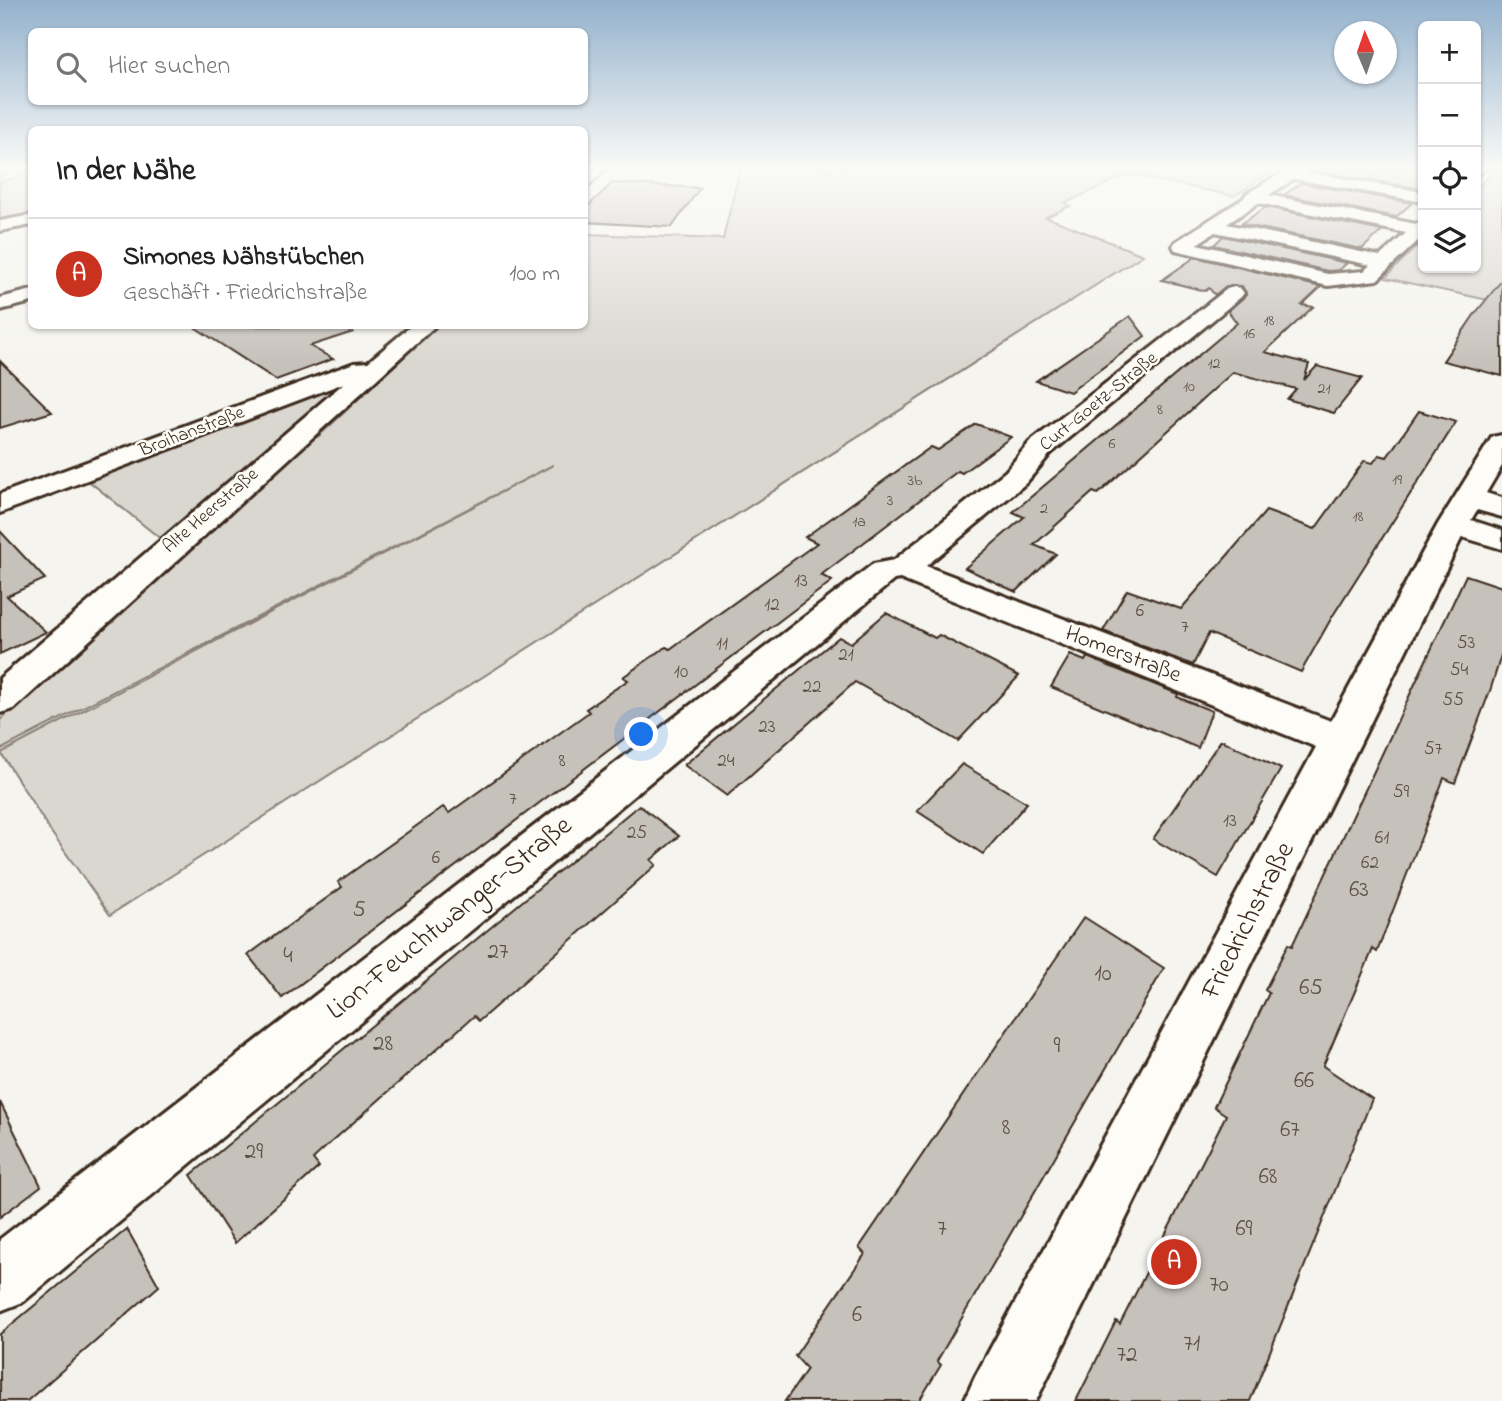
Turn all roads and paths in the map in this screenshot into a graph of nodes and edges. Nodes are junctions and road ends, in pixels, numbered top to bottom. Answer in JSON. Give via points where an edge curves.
{"nodes":[{"id":1,"x":1201,"y":233,"type":"edge"},
{"id":2,"x":1247,"y":233,"type":"edge"},
{"id":3,"x":1416,"y":233,"type":"edge"},
{"id":4,"x":1386,"y":263,"type":"junction"},
{"id":5,"x":1234,"y":293,"type":"dead end"},
{"id":6,"x":28,"y":297,"type":"edge"},
{"id":7,"x":0,"y":304,"type":"edge"},
{"id":8,"x":420,"y":329,"type":"edge"},
{"id":9,"x":384,"y":360,"type":"junction"},
{"id":10,"x":1483,"y":491,"type":"edge"},
{"id":11,"x":0,"y":504,"type":"edge"},
{"id":12,"x":1502,"y":540,"type":"edge"},
{"id":13,"x":903,"y":569,"type":"junction"},
{"id":14,"x":0,"y":699,"type":"edge"},
{"id":15,"x":1342,"y":741,"type":"junction"},
{"id":16,"x":0,"y":1279,"type":"edge"},
{"id":17,"x":999,"y":1401,"type":"edge"}],
"edges":[{"from":1,"to":4,"type":"street","via":[[1182,246],[1328,281],[1370,276]]},
{"from":2,"to":4,"type":"street"},
{"from":3,"to":4,"type":"street"},
{"from":5,"to":13,"type":"street","name":"Curt-Goetz-Straße","via":[[1040,448],[1016,477]]},
{"from":6,"to":7,"type":"street"},
{"from":8,"to":9,"type":"street","name":"Alte Heerstraße"},
{"from":9,"to":11,"type":"street","name":"Broihanstraße"},
{"from":9,"to":14,"type":"street","name":"Alte Heerstraße"},
{"from":10,"to":12,"type":"street"},
{"from":10,"to":15,"type":"street","name":"Friedrichstraße"},
{"from":13,"to":15,"type":"street","name":"Homerstraße"},
{"from":13,"to":16,"type":"street","name":"Lion-Feuchtwanger-Straße","via":[[885,571]]},
{"from":15,"to":17,"type":"street","name":"Friedrichstraße"}]}
